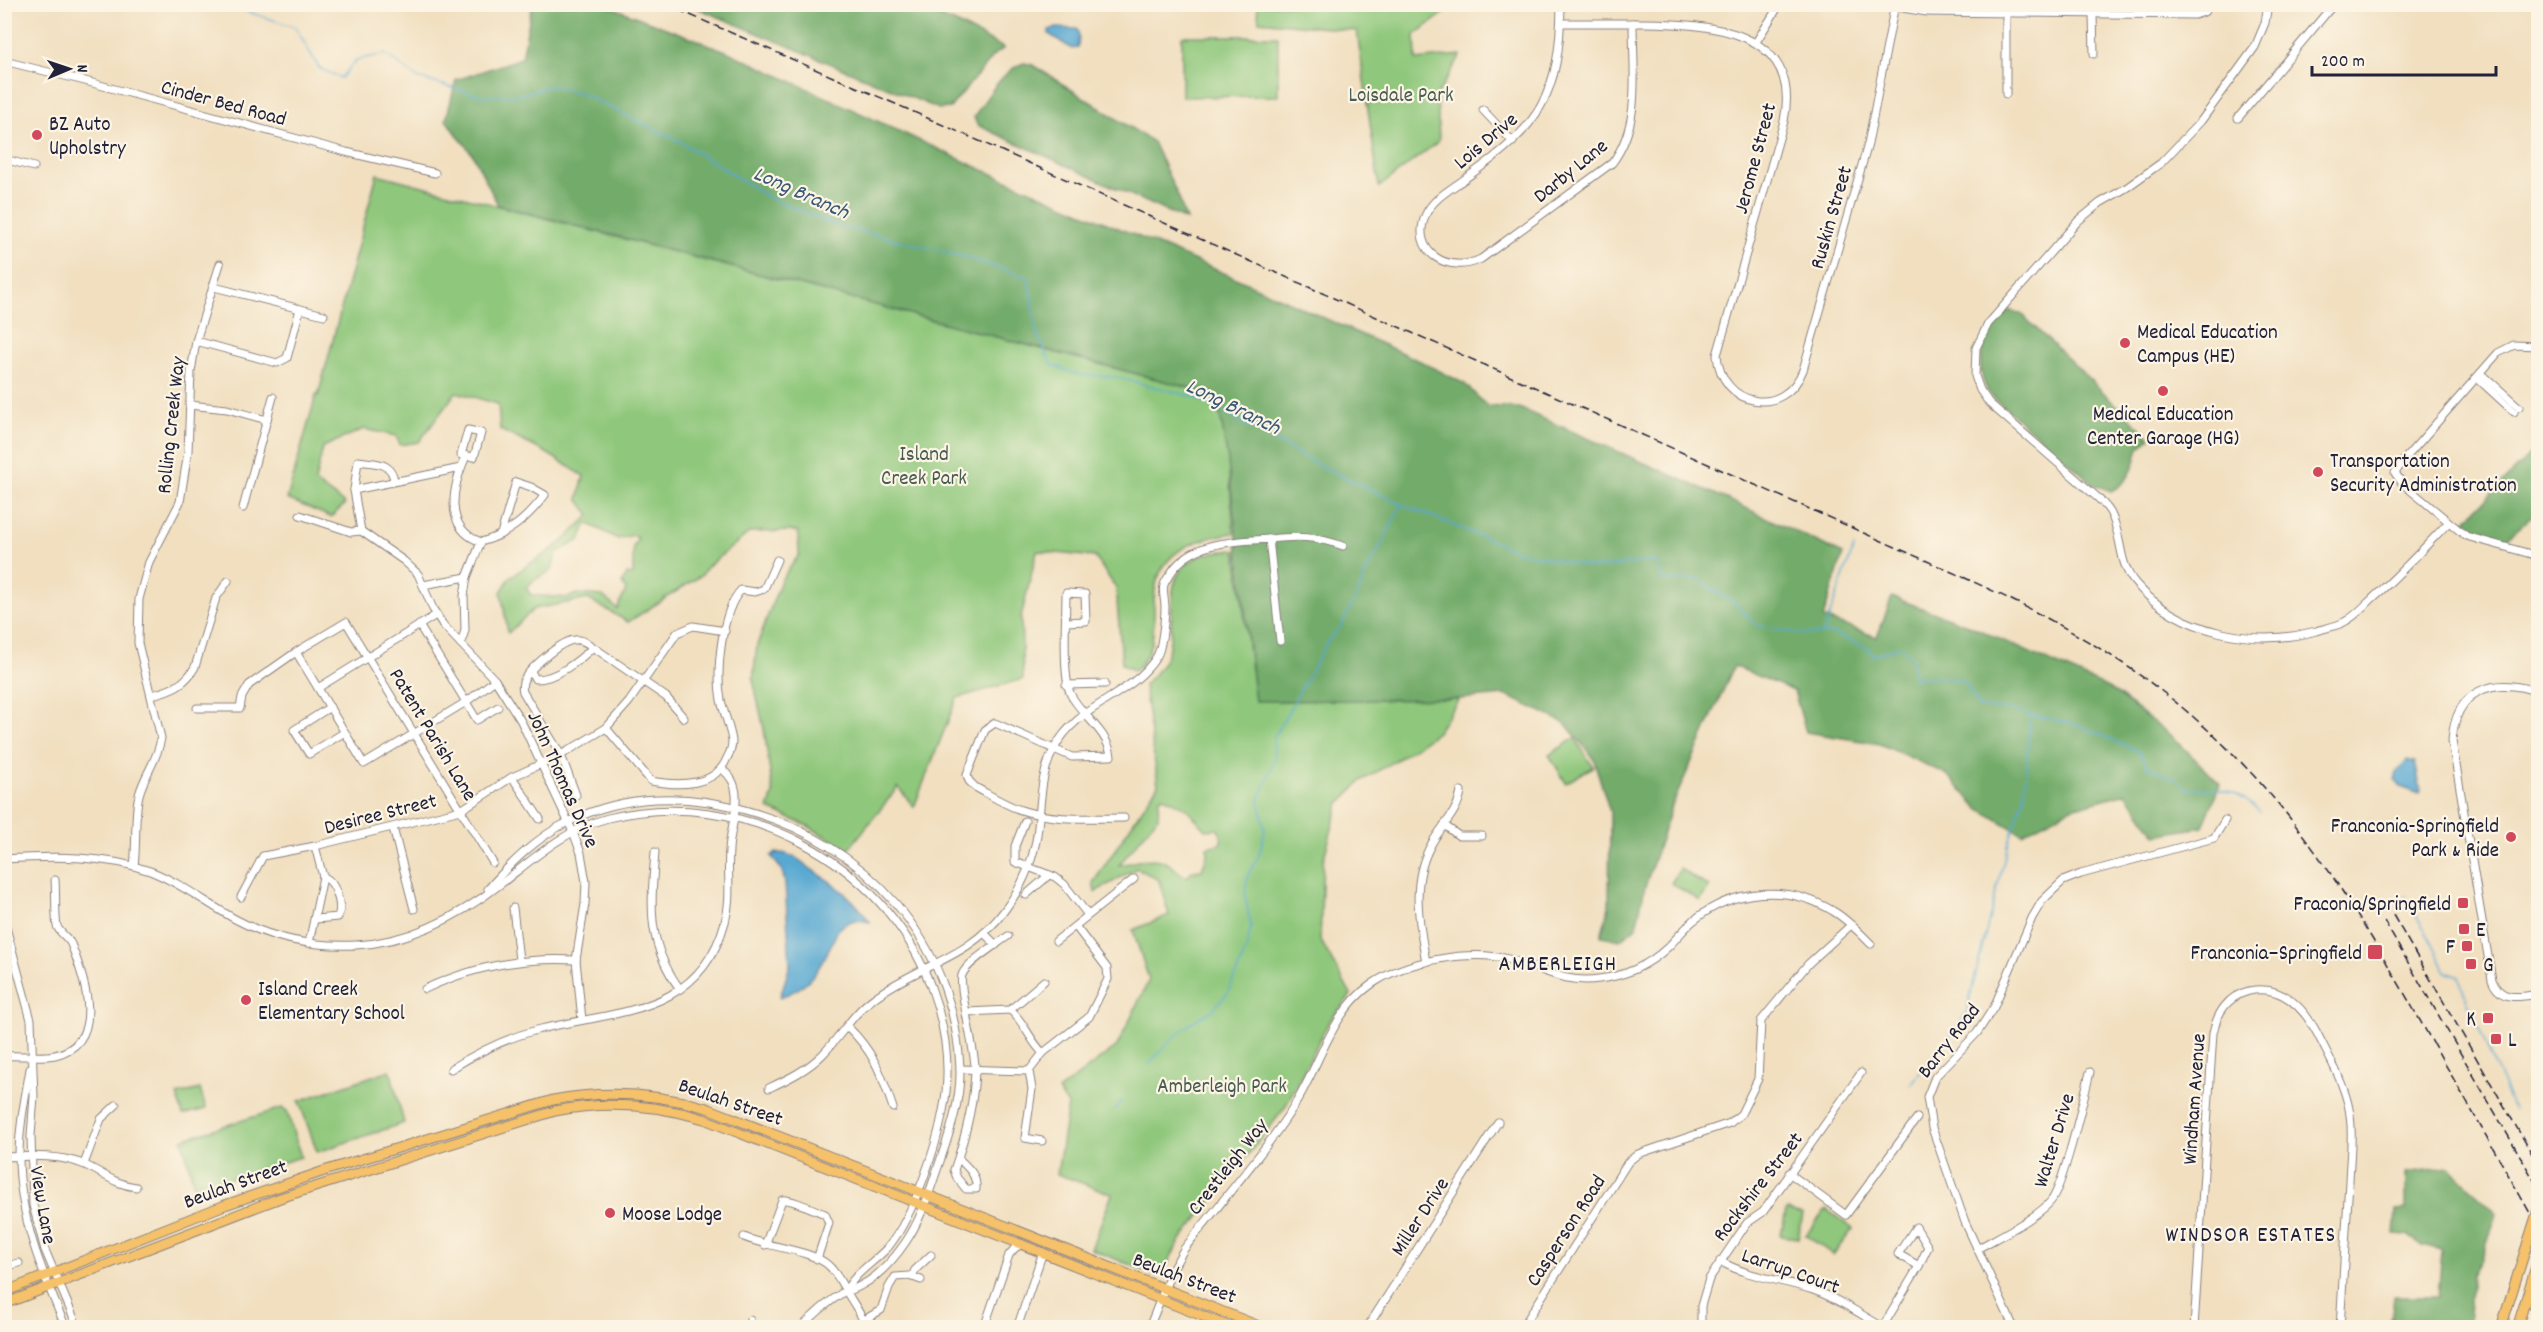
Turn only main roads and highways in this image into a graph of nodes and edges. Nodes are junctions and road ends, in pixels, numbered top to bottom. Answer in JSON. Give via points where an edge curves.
{"nodes":[{"id":1,"x":308,"y":1176,"type":"junction"},
{"id":2,"x":311,"y":1187,"type":"junction"},
{"id":3,"x":2538,"y":1210,"type":"edge"},
{"id":4,"x":2537,"y":1264,"type":"edge"},
{"id":5,"x":4,"y":1292,"type":"edge"},
{"id":6,"x":4,"y":1304,"type":"edge"},
{"id":7,"x":1233,"y":1328,"type":"edge"},
{"id":8,"x":1264,"y":1328,"type":"edge"},
{"id":9,"x":2501,"y":1328,"type":"edge"},
{"id":10,"x":2517,"y":1328,"type":"edge"}],
"edges":[{"from":1,"to":2,"type":"main road"},
{"from":1,"to":5,"type":"main road","name":"Beulah Street"},
{"from":1,"to":8,"type":"main road","name":"Beulah Street","via":[[553,1100],[622,1093],[666,1098],[707,1108]]},
{"from":2,"to":6,"type":"main road","name":"Beulah Street"},
{"from":2,"to":7,"type":"main road","name":"Beulah Street","via":[[555,1111],[621,1104],[663,1108],[704,1119]]},
{"from":3,"to":9,"type":"main road","bridge":true},
{"from":4,"to":10,"type":"main road"}]}
